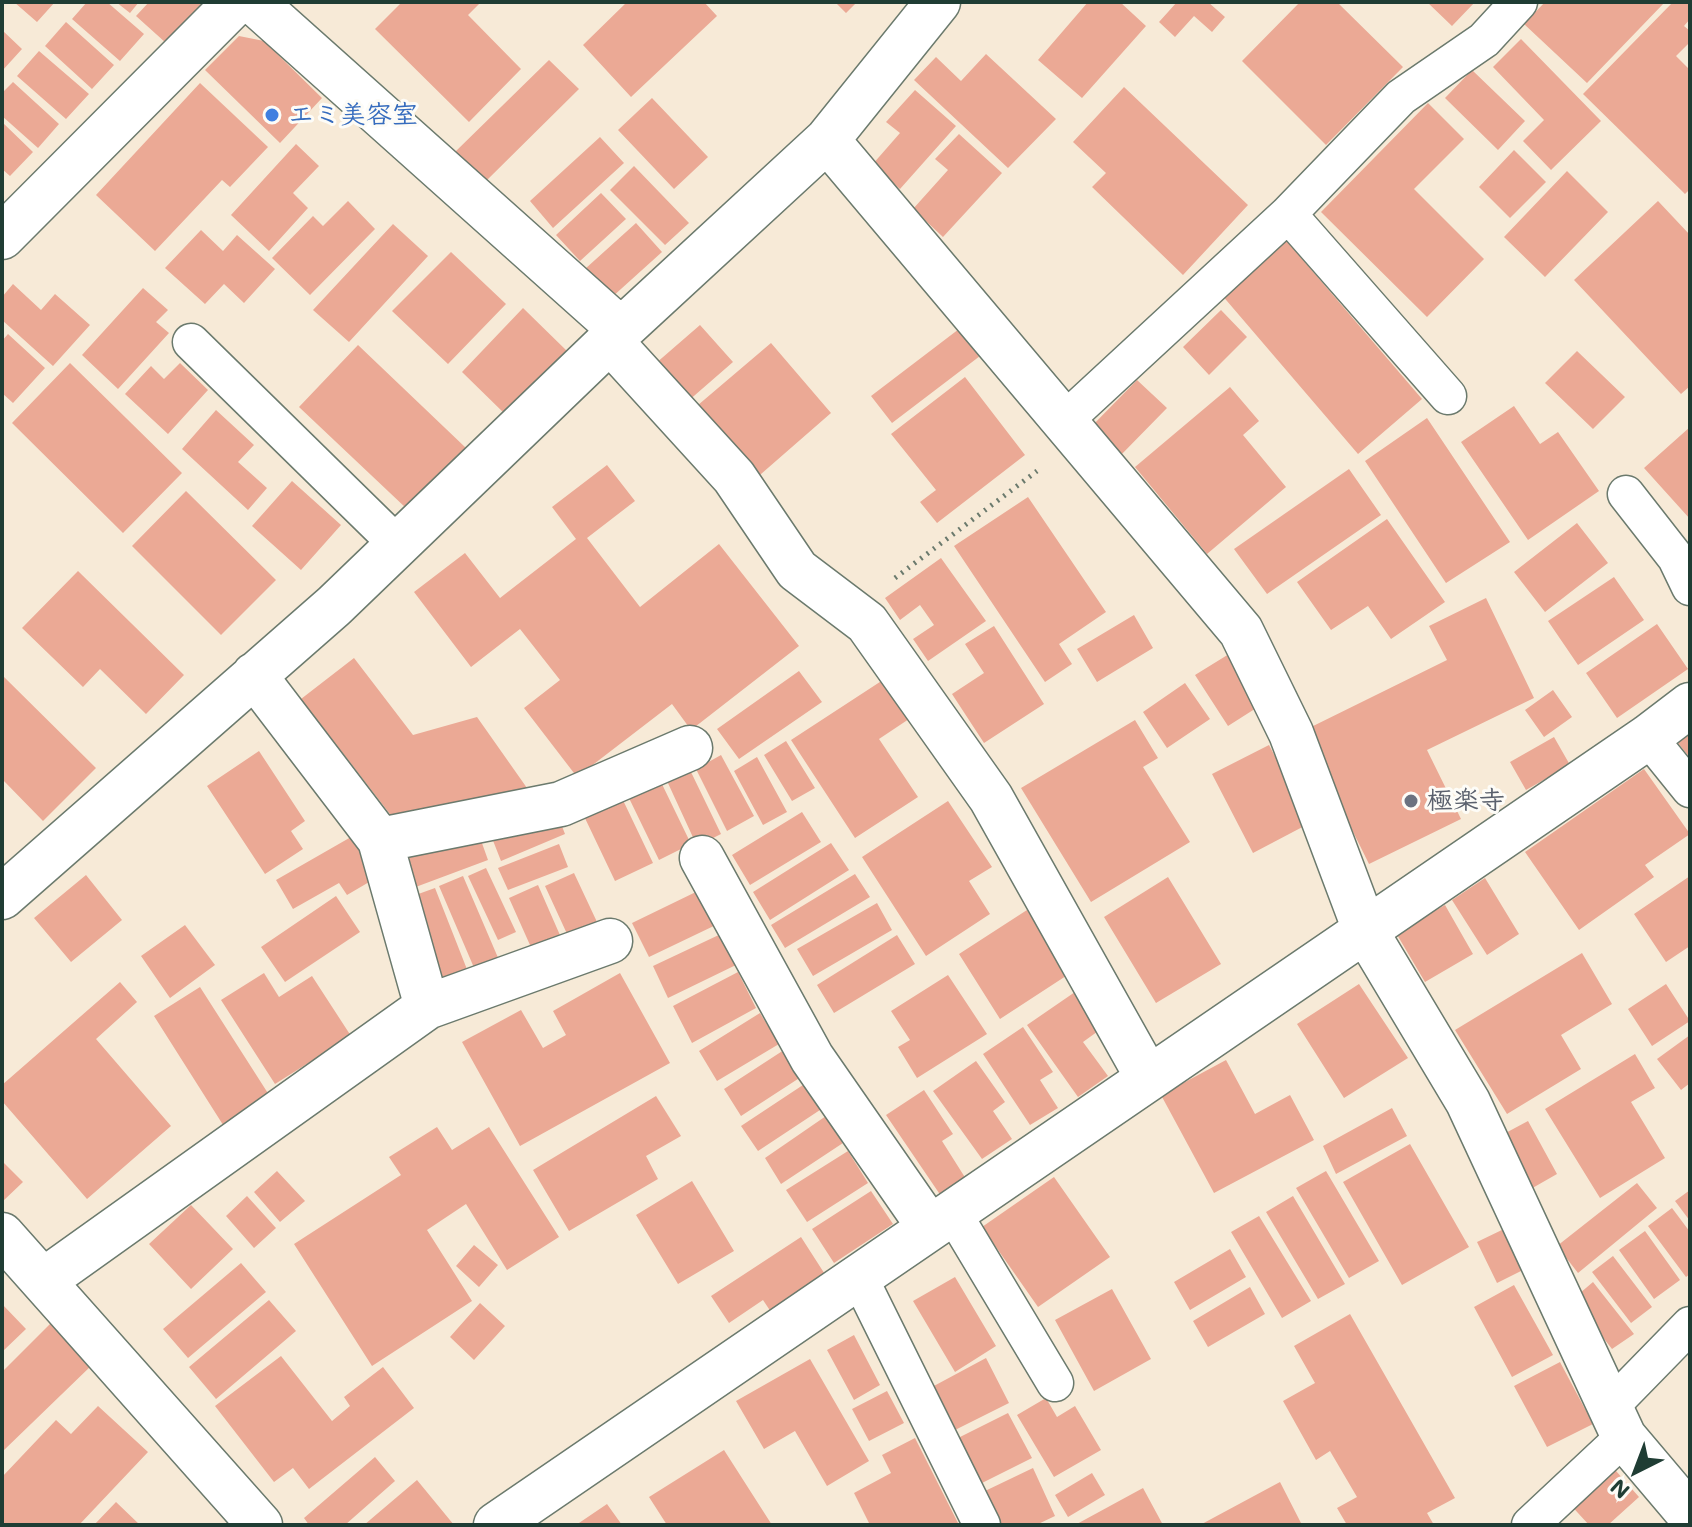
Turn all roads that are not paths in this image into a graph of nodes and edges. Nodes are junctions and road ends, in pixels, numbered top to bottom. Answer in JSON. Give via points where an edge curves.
{"nodes":[{"id":1,"x":236,"y":2,"type":"edge"},
{"id":2,"x":254,"y":2,"type":"edge"},
{"id":3,"x":938,"y":2,"type":"edge"},
{"id":4,"x":1519,"y":2,"type":"edge"},
{"id":5,"x":827,"y":140,"type":"junction"},
{"id":6,"x":1288,"y":214,"type":"junction"},
{"id":7,"x":2,"y":237,"type":"edge"},
{"id":8,"x":616,"y":335,"type":"junction"},
{"id":9,"x":191,"y":342,"type":"dead end"},
{"id":10,"x":1448,"y":396,"type":"dead end"},
{"id":11,"x":1071,"y":430,"type":"junction"},
{"id":12,"x":1626,"y":494,"type":"dead end"},
{"id":13,"x":397,"y":544,"type":"junction"},
{"id":14,"x":1690,"y":587,"type":"edge"},
{"id":15,"x":254,"y":675,"type":"junction"},
{"id":16,"x":1690,"y":705,"type":"edge"},
{"id":17,"x":1648,"y":737,"type":"junction"},
{"id":18,"x":690,"y":748,"type":"dead end"},
{"id":19,"x":1690,"y":789,"type":"edge"},
{"id":20,"x":380,"y":840,"type":"junction"},
{"id":21,"x":702,"y":858,"type":"dead end"},
{"id":22,"x":2,"y":897,"type":"edge"},
{"id":23,"x":1365,"y":930,"type":"junction"},
{"id":24,"x":610,"y":941,"type":"dead end"},
{"id":25,"x":427,"y":1007,"type":"junction"},
{"id":26,"x":1148,"y":1078,"type":"junction"},
{"id":27,"x":942,"y":1220,"type":"junction"},
{"id":28,"x":2,"y":1235,"type":"edge"},
{"id":29,"x":859,"y":1277,"type":"junction"},
{"id":30,"x":43,"y":1281,"type":"junction"},
{"id":31,"x":1690,"y":1325,"type":"edge"},
{"id":32,"x":1055,"y":1383,"type":"dead end"},
{"id":33,"x":1617,"y":1423,"type":"junction"},
{"id":34,"x":1690,"y":1515,"type":"edge"},
{"id":35,"x":260,"y":1525,"type":"edge"},
{"id":36,"x":496,"y":1525,"type":"edge"},
{"id":37,"x":982,"y":1525,"type":"edge"},
{"id":38,"x":1530,"y":1525,"type":"edge"}],
"edges":[{"from":1,"to":7,"type":"street"},
{"from":2,"to":8,"type":"street"},
{"from":3,"to":5,"type":"street"},
{"from":4,"to":6,"type":"lane","via":[[1484,40],[1401,97]]},
{"from":5,"to":8,"type":"street"},
{"from":5,"to":11,"type":"street"},
{"from":6,"to":10,"type":"lane"},
{"from":6,"to":11,"type":"lane"},
{"from":8,"to":13,"type":"street"},
{"from":8,"to":26,"type":"street","via":[[734,477],[797,570],[867,623],[991,798]]},
{"from":9,"to":13,"type":"lane"},
{"from":11,"to":23,"type":"street","via":[[1241,631],[1291,733]]},
{"from":12,"to":14,"type":"lane","via":[[1676,558]]},
{"from":13,"to":15,"type":"street"},
{"from":15,"to":20,"type":"street"},
{"from":15,"to":22,"type":"street"},
{"from":16,"to":17,"type":"street"},
{"from":17,"to":19,"type":"lane"},
{"from":17,"to":23,"type":"street"},
{"from":18,"to":20,"type":"street","via":[[561,804]]},
{"from":20,"to":25,"type":"street"},
{"from":21,"to":27,"type":"street","via":[[812,1058]]},
{"from":23,"to":26,"type":"street"},
{"from":23,"to":33,"type":"street","via":[[1468,1102]]},
{"from":24,"to":25,"type":"street"},
{"from":25,"to":30,"type":"street"},
{"from":26,"to":27,"type":"street"},
{"from":27,"to":29,"type":"street"},
{"from":27,"to":32,"type":"lane"},
{"from":28,"to":30,"type":"street"},
{"from":29,"to":36,"type":"street"},
{"from":29,"to":37,"type":"lane"},
{"from":30,"to":35,"type":"street"},
{"from":31,"to":33,"type":"lane"},
{"from":33,"to":34,"type":"street"},
{"from":33,"to":38,"type":"lane"}]}
